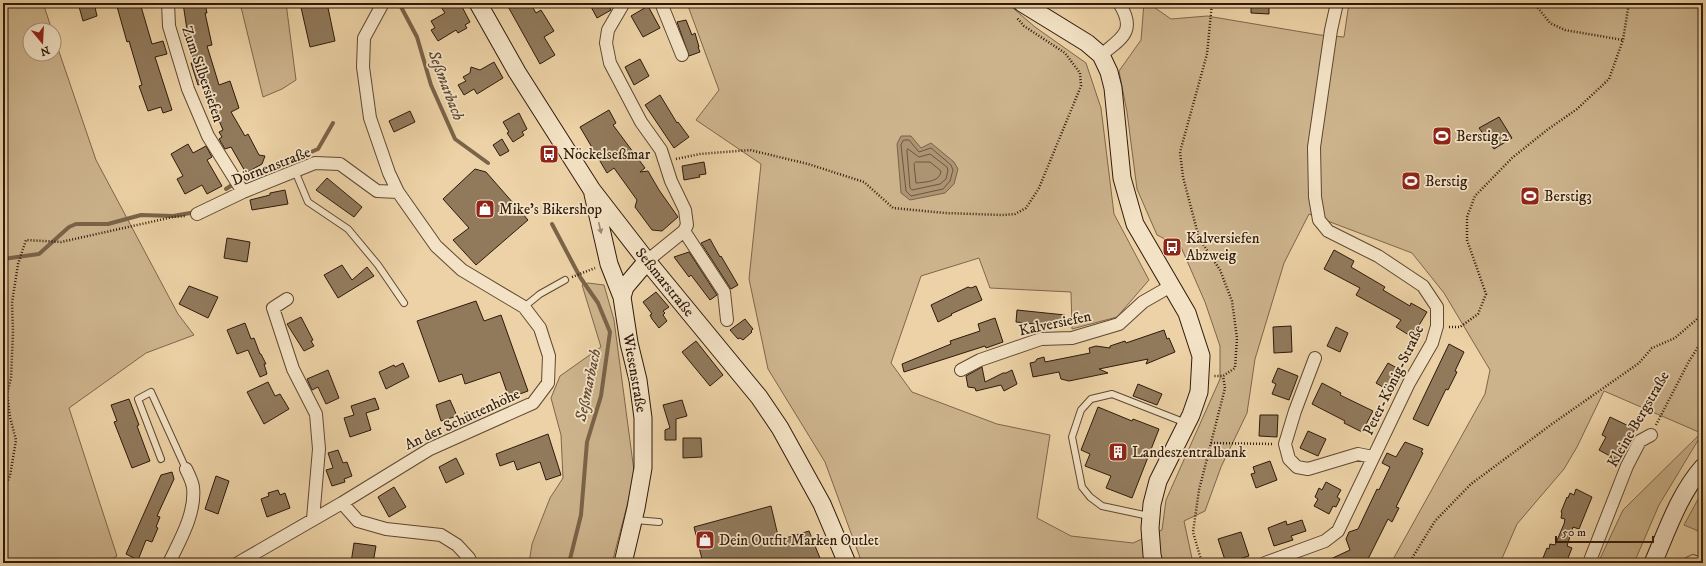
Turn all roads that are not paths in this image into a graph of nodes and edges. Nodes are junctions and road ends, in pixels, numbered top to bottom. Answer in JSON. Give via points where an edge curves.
{"nodes":[{"id":1,"x":168,"y":3,"type":"edge"},
{"id":2,"x":478,"y":3,"type":"edge"},
{"id":3,"x":661,"y":3,"type":"edge"},
{"id":4,"x":1119,"y":3,"type":"edge"},
{"id":5,"x":1337,"y":3,"type":"edge"},
{"id":6,"x":382,"y":4,"type":"edge"},
{"id":7,"x":622,"y":4,"type":"edge"},
{"id":8,"x":1024,"y":4,"type":"edge"},
{"id":9,"x":682,"y":55,"type":"dead end"},
{"id":10,"x":1101,"y":55,"type":"junction"},
{"id":11,"x":295,"y":171,"type":"junction"},
{"id":12,"x":592,"y":190,"type":"junction"},
{"id":13,"x":243,"y":192,"type":"junction"},
{"id":14,"x":398,"y":192,"type":"junction"},
{"id":15,"x":197,"y":214,"type":"road end"},
{"id":16,"x":684,"y":231,"type":"junction"},
{"id":17,"x":647,"y":261,"type":"junction"},
{"id":18,"x":565,"y":280,"type":"dead end"},
{"id":19,"x":1171,"y":286,"type":"junction"},
{"id":20,"x":622,"y":297,"type":"junction"},
{"id":21,"x":287,"y":299,"type":"dead end"},
{"id":22,"x":404,"y":303,"type":"dead end"},
{"id":23,"x":524,"y":307,"type":"junction"},
{"id":24,"x":727,"y":320,"type":"dead end"},
{"id":25,"x":1315,"y":358,"type":"dead end"},
{"id":26,"x":961,"y":370,"type":"dead end"},
{"id":27,"x":1187,"y":423,"type":"junction"},
{"id":28,"x":1651,"y":434,"type":"road end"},
{"id":29,"x":1372,"y":457,"type":"junction"},
{"id":30,"x":162,"y":459,"type":"dead end"},
{"id":31,"x":1703,"y":467,"type":"edge"},
{"id":32,"x":186,"y":469,"type":"joint"},
{"id":33,"x":342,"y":503,"type":"junction"},
{"id":34,"x":1151,"y":517,"type":"junction"},
{"id":35,"x":313,"y":519,"type":"junction"},
{"id":36,"x":633,"y":520,"type":"junction"},
{"id":37,"x":659,"y":522,"type":"dead end"},
{"id":38,"x":1703,"y":561,"type":"edge"},
{"id":39,"x":169,"y":563,"type":"edge"},
{"id":40,"x":238,"y":563,"type":"edge"},
{"id":41,"x":471,"y":563,"type":"edge"},
{"id":42,"x":624,"y":563,"type":"edge"},
{"id":43,"x":847,"y":563,"type":"edge"},
{"id":44,"x":1154,"y":563,"type":"edge"},
{"id":45,"x":1265,"y":563,"type":"edge"},
{"id":46,"x":1590,"y":563,"type":"edge"},
{"id":47,"x":1653,"y":563,"type":"edge"},
{"id":48,"x":1683,"y":563,"type":"edge"}],
"edges":[{"from":1,"to":13,"type":"street","name":"Zum Silbersiefen","via":[[169,26],[188,89],[208,136]]},
{"from":2,"to":12,"type":"street","name":"Seßmarstraße","via":[[517,72]]},
{"from":3,"to":9,"type":"street"},
{"from":4,"to":10,"type":"street","via":[[1126,15],[1126,30],[1120,40]]},
{"from":5,"to":29,"type":"street","name":"Peter-König-Straße","via":[[1330,30],[1314,147],[1315,198],[1319,220],[1328,231],[1378,256],[1423,286],[1437,307],[1437,326],[1432,343]]},
{"from":6,"to":14,"type":"street","name":"An der Schüttenhöhe","via":[[364,38],[363,67],[370,118]]},
{"from":7,"to":16,"type":"street","via":[[608,30],[606,43],[610,63],[641,122],[662,150],[671,181],[687,217]]},
{"from":8,"to":10,"type":"street","via":[[1087,43]]},
{"from":10,"to":19,"type":"street","via":[[1113,88],[1122,178],[1135,224]]},
{"from":11,"to":13,"type":"street","name":"Dörnenstraße"},
{"from":11,"to":14,"type":"street","name":"Dörnenstraße","via":[[315,163],[340,164],[376,191]]},
{"from":11,"to":22,"type":"lane","via":[[308,202],[348,229],[378,265]]},
{"from":12,"to":17,"type":"street","name":"Seßmarstraße"},
{"from":12,"to":20,"type":"street","name":"Wiesenstraße","one_way":true,"via":[[609,264]]},
{"from":13,"to":15,"type":"street","name":"Dörnenstraße"},
{"from":14,"to":23,"type":"street","name":"An der Schüttenhöhe","via":[[436,246],[462,270]]},
{"from":16,"to":17,"type":"street"},
{"from":16,"to":24,"type":"street","via":[[724,292]]},
{"from":17,"to":20,"type":"street","via":[[625,287]]},
{"from":17,"to":43,"type":"street","name":"Seßmarstraße","via":[[759,397],[780,428],[822,504]]},
{"from":18,"to":23,"type":"lane","via":[[540,294]]},
{"from":19,"to":26,"type":"street","name":"Kalversiefen","via":[[1144,302],[1119,324],[1072,338],[1040,339],[980,360]]},
{"from":19,"to":27,"type":"street","via":[[1194,329],[1201,356],[1199,392]]},
{"from":20,"to":36,"type":"street","name":"Wiesenstraße","via":[[643,418],[643,468]]},
{"from":21,"to":35,"type":"street","via":[[273,308],[292,369],[316,414],[319,449]]},
{"from":23,"to":33,"type":"street","name":"An der Schüttenhöhe","via":[[540,328],[549,356],[548,383],[533,403],[430,448]]},
{"from":25,"to":29,"type":"street","via":[[1285,444],[1289,459],[1297,467],[1308,469],[1358,454]]},
{"from":27,"to":34,"type":"street","via":[[1158,481]]},
{"from":27,"to":34,"type":"lane","via":[[1112,394],[1091,399],[1081,410],[1072,438],[1082,487],[1102,506]]},
{"from":28,"to":46,"type":"street","name":"Kleine Bergstraße","via":[[1640,441],[1627,466]]},
{"from":29,"to":45,"type":"street","name":"Peter-König-Straße","via":[[1338,531],[1326,541]]},
{"from":30,"to":32,"type":"lane","via":[[138,398],[151,392]]},
{"from":31,"to":47,"type":"street","via":[[1676,511]]},
{"from":32,"to":39,"type":"street","via":[[193,485],[193,501]]},
{"from":33,"to":35,"type":"street","name":"An der Schüttenhöhe"},
{"from":33,"to":41,"type":"street","via":[[358,521],[386,528],[441,535],[457,545]]},
{"from":34,"to":44,"type":"street"},
{"from":35,"to":40,"type":"street","name":"An der Schüttenhöhe"},
{"from":36,"to":37,"type":"lane"},
{"from":36,"to":42,"type":"street","name":"Wiesenstraße"},
{"from":38,"to":48,"type":"lane","via":[[1694,558]]}]}
